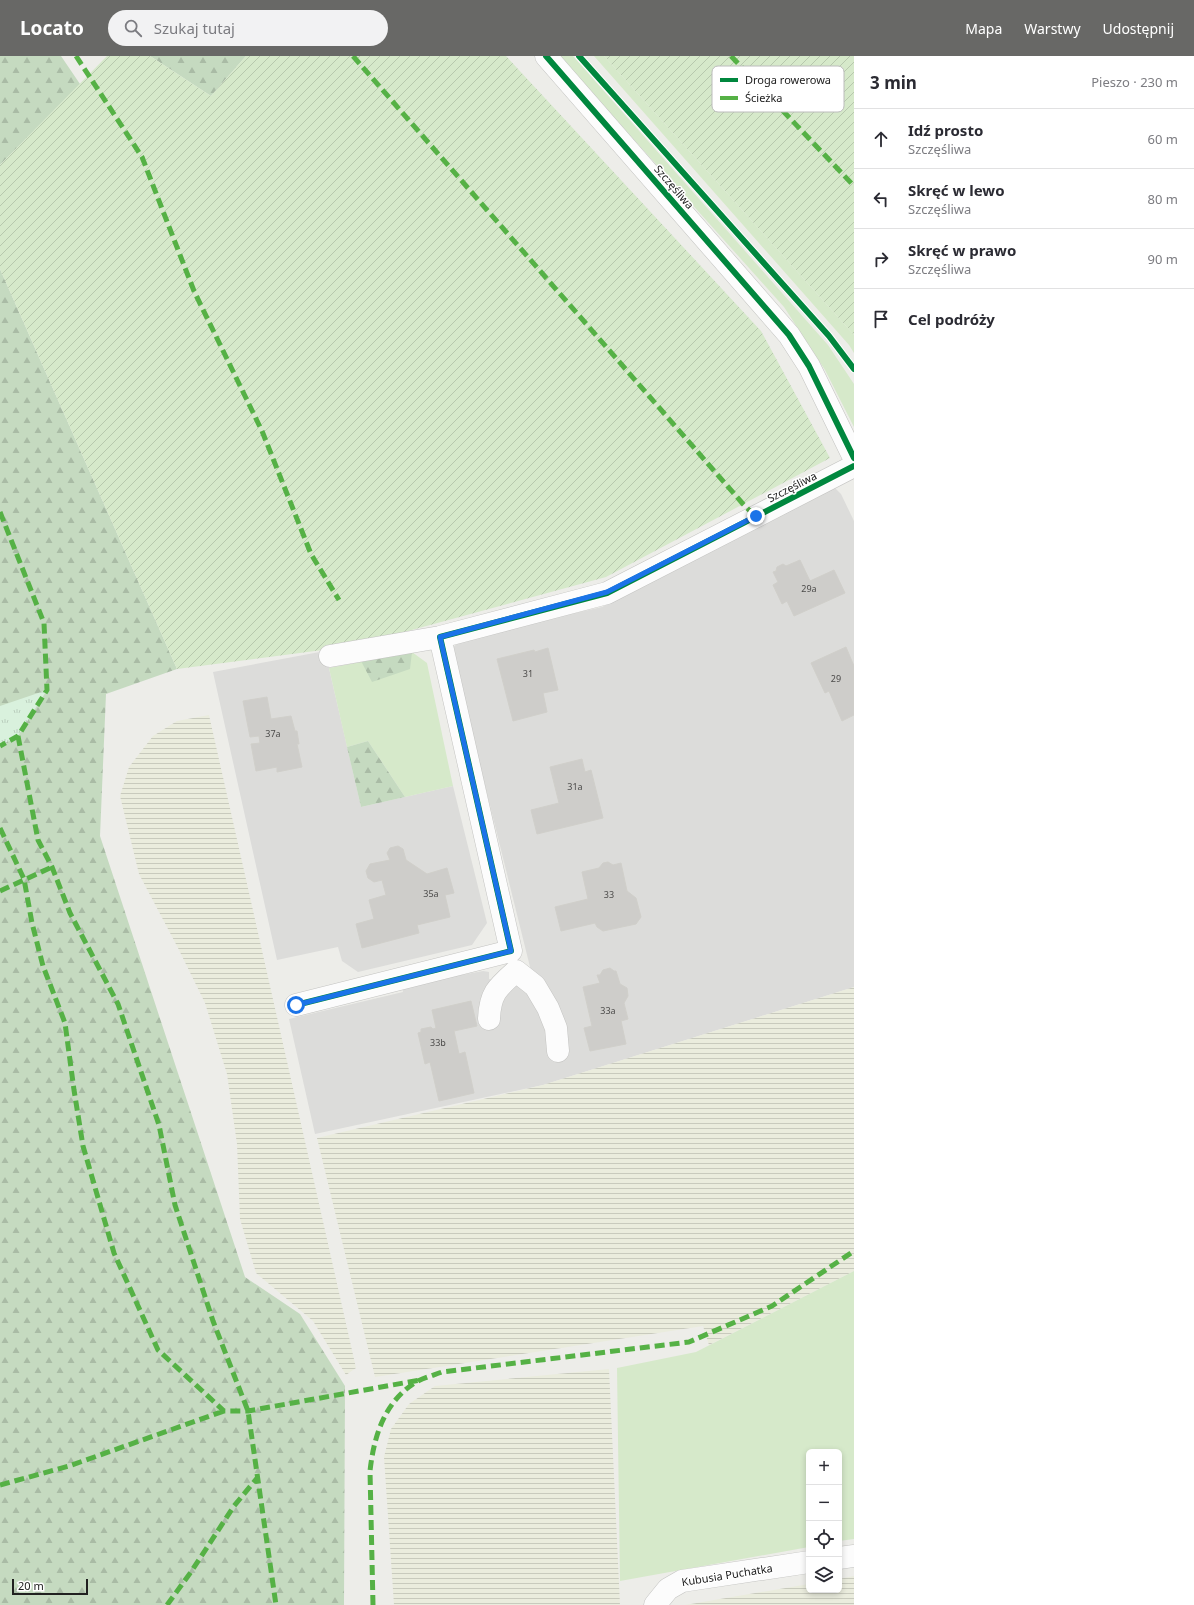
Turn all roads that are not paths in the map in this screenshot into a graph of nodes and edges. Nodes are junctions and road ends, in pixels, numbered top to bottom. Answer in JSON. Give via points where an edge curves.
{"nodes":[{"id":1,"x":546,"y":56,"type":"edge"},
{"id":2,"x":854,"y":458,"type":"edge"},
{"id":3,"x":854,"y":466,"type":"edge"},
{"id":4,"x":440,"y":637,"type":"junction"},
{"id":5,"x":330,"y":656,"type":"dead end"},
{"id":6,"x":514,"y":961,"type":"junction"},
{"id":7,"x":296,"y":1005,"type":"dead end"},
{"id":8,"x":489,"y":1019,"type":"dead end"},
{"id":9,"x":558,"y":1051,"type":"dead end"},
{"id":10,"x":854,"y":1556,"type":"edge"},
{"id":11,"x":842,"y":1558,"type":"edge"},
{"id":12,"x":806,"y":1562,"type":"edge"},
{"id":13,"x":655,"y":1605,"type":"edge"}],
"edges":[{"from":1,"to":2,"type":"street","name":"Szczęśliwa","via":[[789,335],[809,366]]},
{"from":3,"to":4,"type":"street","name":"Szczęśliwa","via":[[607,592]]},
{"from":4,"to":5,"type":"street","name":"Szczęśliwa"},
{"from":4,"to":6,"type":"street"},
{"from":6,"to":7,"type":"street"},
{"from":6,"to":8,"type":"street","via":[[493,996]]},
{"from":6,"to":9,"type":"street","via":[[535,986],[548,1008],[556,1028]]},
{"from":10,"to":11,"type":"street"},
{"from":12,"to":13,"type":"street","name":"Kubusia Puchatka","via":[[682,1580],[668,1588]]}]}
